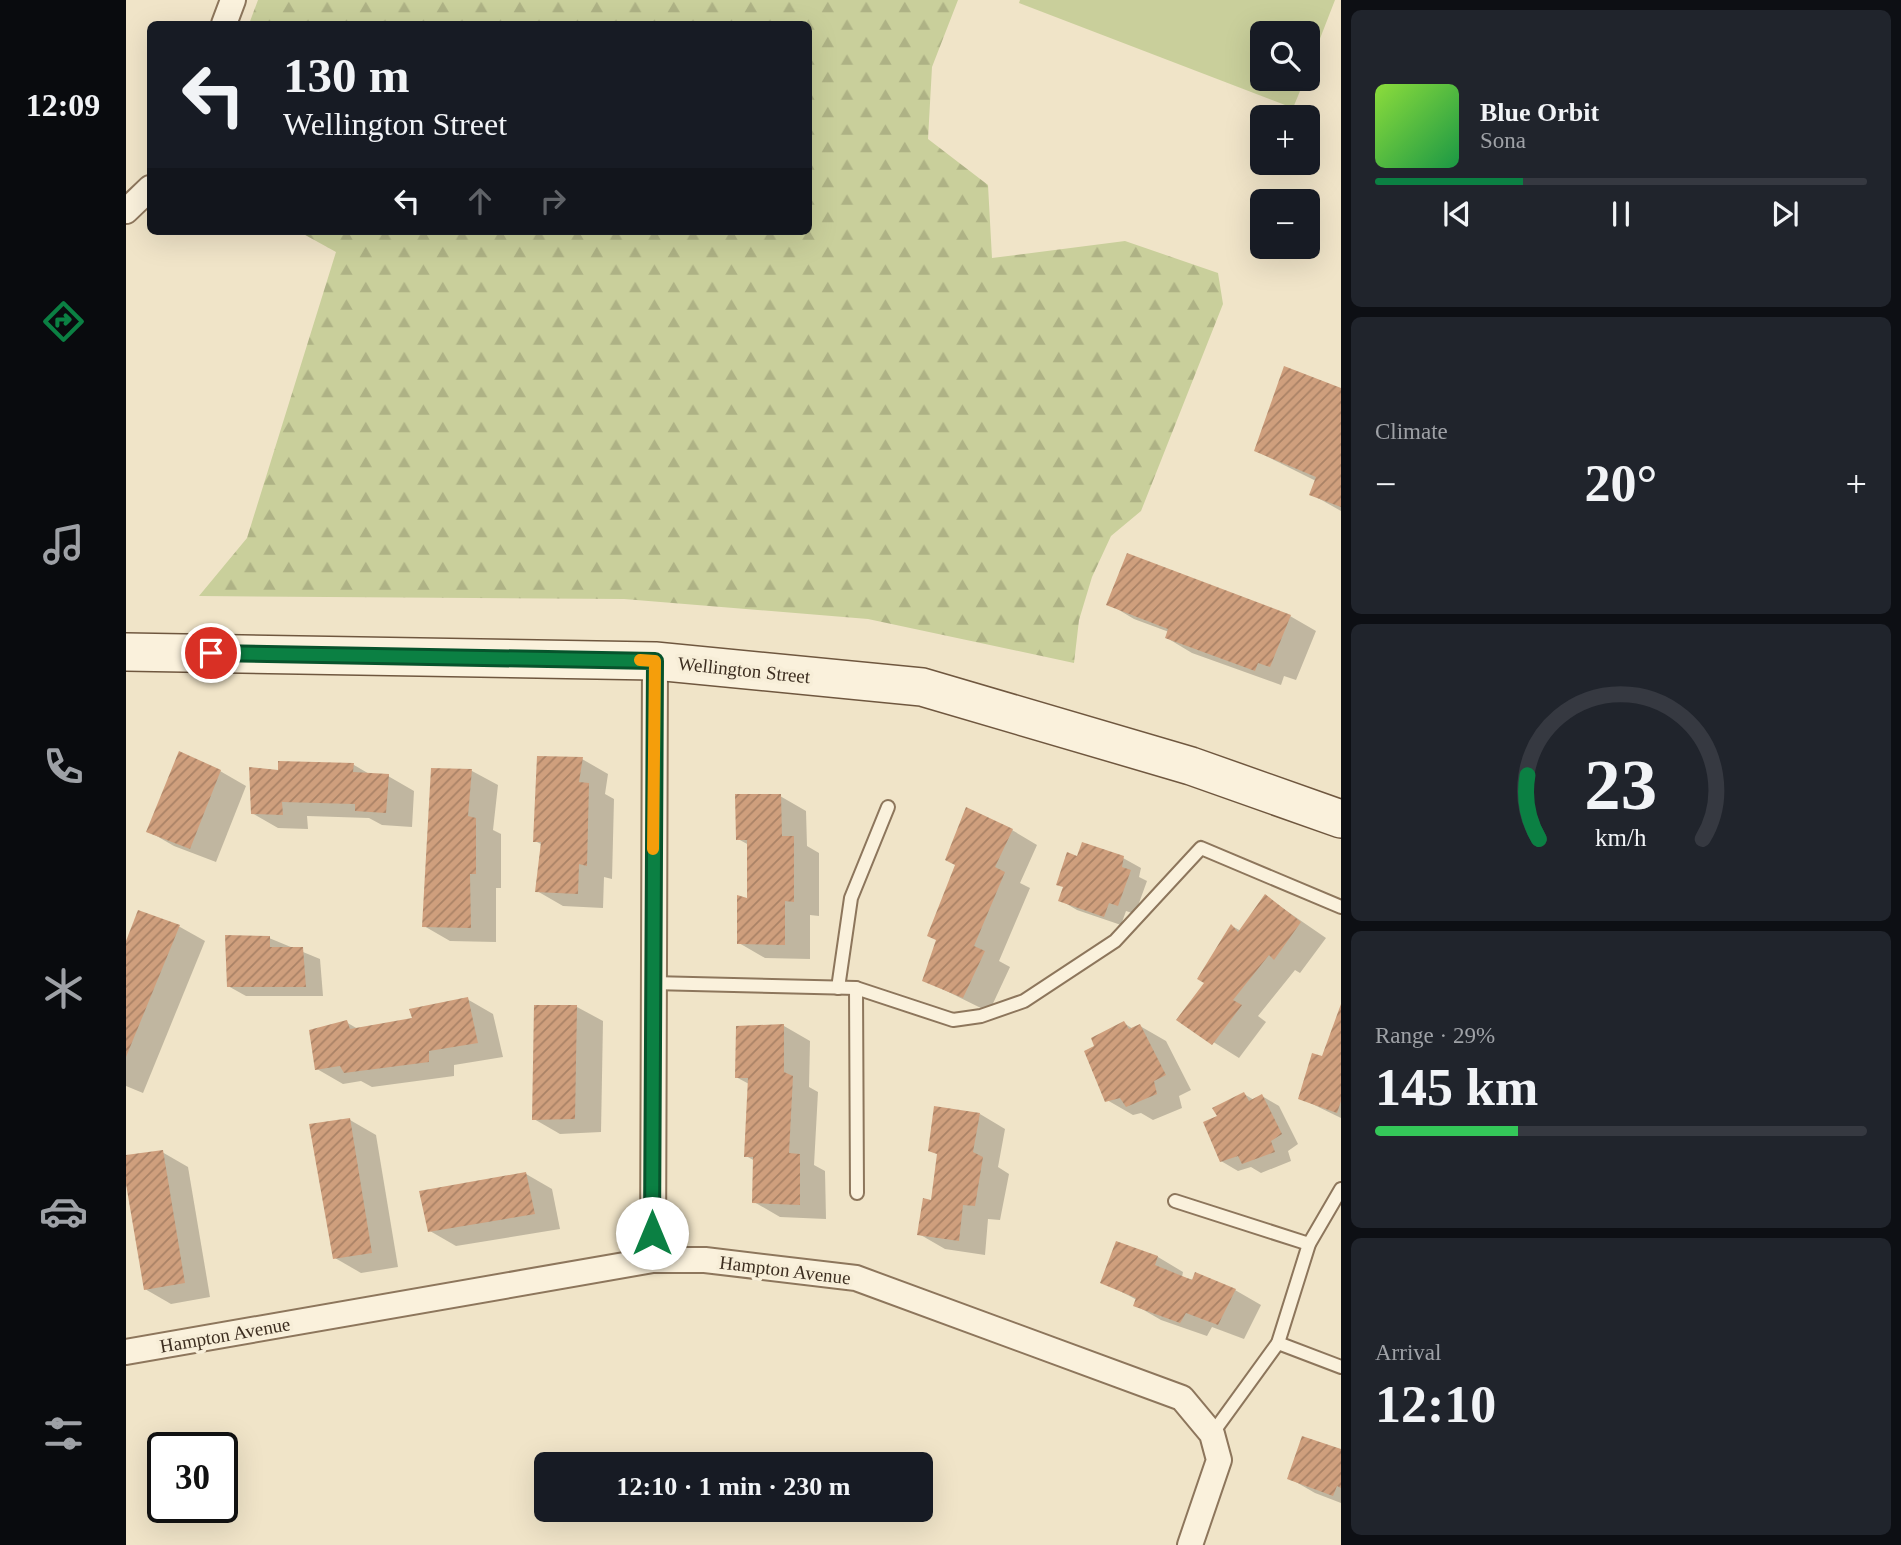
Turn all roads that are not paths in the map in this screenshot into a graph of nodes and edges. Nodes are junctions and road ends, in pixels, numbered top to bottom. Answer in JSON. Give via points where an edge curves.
{"nodes":[{"id":1,"x":233,"y":0,"type":"edge"},
{"id":2,"x":225,"y":21,"type":"edge"},
{"id":3,"x":147,"y":191,"type":"edge"},
{"id":4,"x":126,"y":211,"type":"edge"},
{"id":5,"x":126,"y":652,"type":"edge"},
{"id":6,"x":655,"y":661,"type":"junction"},
{"id":7,"x":888,"y":807,"type":"dead end"},
{"id":8,"x":1341,"y":819,"type":"edge"},
{"id":9,"x":1341,"y":907,"type":"edge"},
{"id":10,"x":652,"y":983,"type":"junction"},
{"id":11,"x":838,"y":988,"type":"junction"},
{"id":12,"x":856,"y":988,"type":"junction"},
{"id":13,"x":1341,"y":1189,"type":"edge"},
{"id":14,"x":857,"y":1193,"type":"dead end"},
{"id":15,"x":1175,"y":1201,"type":"dead end"},
{"id":16,"x":1309,"y":1244,"type":"junction"},
{"id":17,"x":653,"y":1261,"type":"junction"},
{"id":18,"x":1278,"y":1343,"type":"junction"},
{"id":19,"x":126,"y":1352,"type":"edge"},
{"id":20,"x":1341,"y":1367,"type":"edge"},
{"id":21,"x":1213,"y":1434,"type":"junction"},
{"id":22,"x":1190,"y":1545,"type":"edge"}],
"edges":[{"from":1,"to":2,"type":"street"},
{"from":3,"to":4,"type":"street"},
{"from":5,"to":6,"type":"main road","name":"Wellington Street"},
{"from":6,"to":8,"type":"main road","name":"Wellington Street","via":[[922,687],[1191,766]]},
{"from":6,"to":10,"type":"street"},
{"from":7,"to":11,"type":"lane","via":[[851,898]]},
{"from":9,"to":12,"type":"lane","via":[[1201,848],[1115,941],[1024,1001],[953,1020]]},
{"from":10,"to":11,"type":"lane"},
{"from":10,"to":17,"type":"street"},
{"from":11,"to":12,"type":"lane"},
{"from":12,"to":14,"type":"lane"},
{"from":13,"to":16,"type":"lane"},
{"from":15,"to":16,"type":"lane"},
{"from":16,"to":18,"type":"lane"},
{"from":17,"to":19,"type":"street","name":"Hampton Avenue"},
{"from":17,"to":21,"type":"street","name":"Hampton Avenue","via":[[705,1259],[856,1278],[1182,1398]]},
{"from":18,"to":20,"type":"lane"},
{"from":18,"to":21,"type":"lane"},
{"from":21,"to":22,"type":"street","via":[[1219,1460]]}]}
